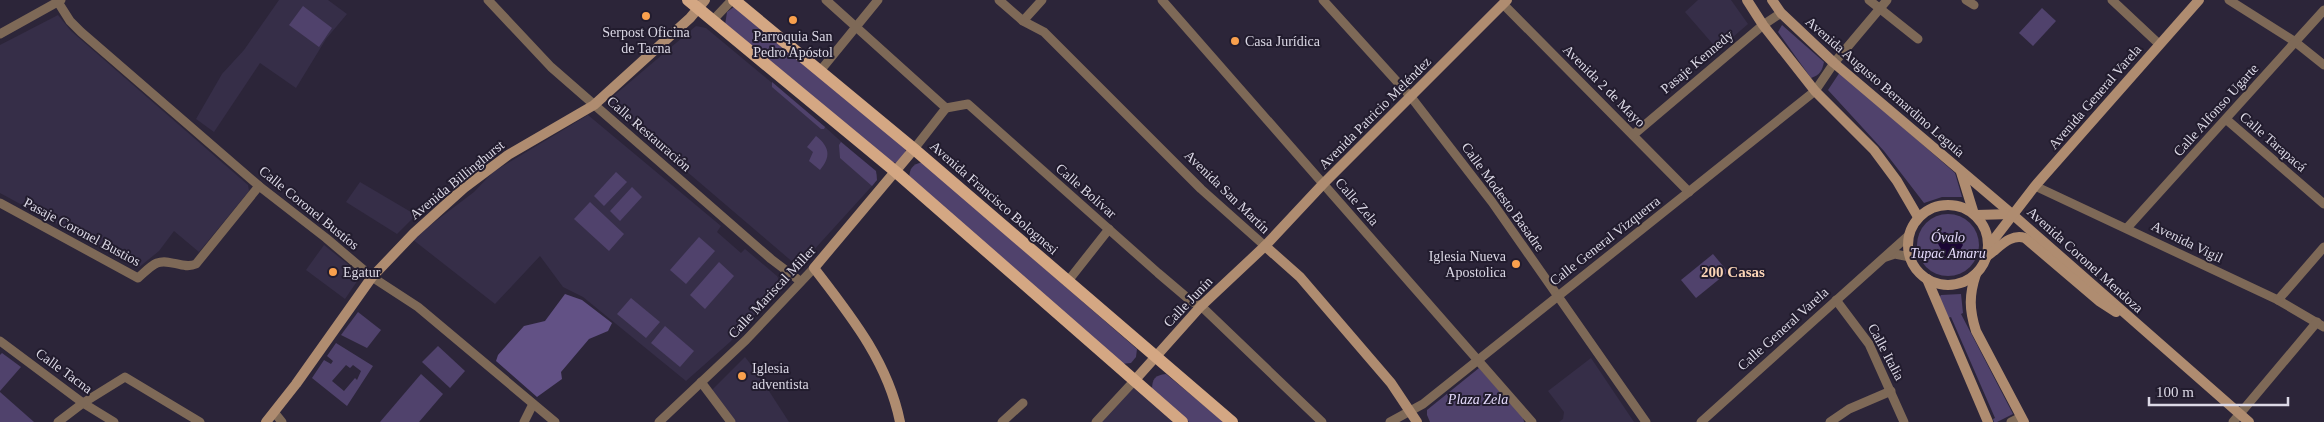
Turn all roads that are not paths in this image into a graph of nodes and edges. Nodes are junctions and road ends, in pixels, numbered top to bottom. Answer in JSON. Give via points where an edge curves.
{"nodes":[{"id":1,"x":488,"y":0,"type":"edge"},
{"id":2,"x":688,"y":0,"type":"edge"},
{"id":3,"x":733,"y":0,"type":"edge"},
{"id":4,"x":826,"y":0,"type":"edge"},
{"id":5,"x":878,"y":0,"type":"edge"},
{"id":6,"x":999,"y":0,"type":"edge"},
{"id":7,"x":1042,"y":0,"type":"edge"},
{"id":8,"x":1162,"y":0,"type":"edge"},
{"id":9,"x":1323,"y":0,"type":"edge"},
{"id":10,"x":1747,"y":0,"type":"edge"},
{"id":11,"x":1772,"y":0,"type":"edge"},
{"id":12,"x":1869,"y":0,"type":"edge"},
{"id":13,"x":1887,"y":0,"type":"edge"},
{"id":14,"x":2112,"y":0,"type":"edge"},
{"id":15,"x":2199,"y":0,"type":"edge"},
{"id":16,"x":2228,"y":0,"type":"edge"},
{"id":17,"x":59,"y":1,"type":"edge"},
{"id":18,"x":1503,"y":1,"type":"edge"},
{"id":19,"x":702,"y":4,"type":"edge"},
{"id":20,"x":1879,"y":9,"type":"junction"},
{"id":21,"x":2324,"y":10,"type":"edge"},
{"id":22,"x":1781,"y":12,"type":"junction"},
{"id":23,"x":713,"y":20,"type":"junction"},
{"id":24,"x":1023,"y":20,"type":"junction"},
{"id":25,"x":1763,"y":25,"type":"junction"},
{"id":26,"x":856,"y":28,"type":"junction"},
{"id":27,"x":0,"y":34,"type":"edge"},
{"id":28,"x":1918,"y":39,"type":"dead end"},
{"id":29,"x":2294,"y":41,"type":"junction"},
{"id":30,"x":2159,"y":44,"type":"junction"},
{"id":31,"x":1834,"y":63,"type":"junction"},
{"id":32,"x":2324,"y":65,"type":"edge"},
{"id":33,"x":820,"y":71,"type":"junction"},
{"id":34,"x":1815,"y":91,"type":"junction"},
{"id":35,"x":1411,"y":97,"type":"junction"},
{"id":36,"x":594,"y":105,"type":"junction"},
{"id":37,"x":946,"y":108,"type":"junction"},
{"id":38,"x":2227,"y":120,"type":"junction"},
{"id":39,"x":1632,"y":135,"type":"junction"},
{"id":40,"x":914,"y":149,"type":"junction"},
{"id":41,"x":896,"y":172,"type":"junction"},
{"id":42,"x":1961,"y":172,"type":"junction"},
{"id":43,"x":1323,"y":184,"type":"junction"},
{"id":44,"x":258,"y":186,"type":"junction"},
{"id":45,"x":2035,"y":186,"type":"junction"},
{"id":46,"x":1689,"y":192,"type":"junction"},
{"id":47,"x":0,"y":203,"type":"edge"},
{"id":48,"x":2324,"y":204,"type":"edge"},
{"id":49,"x":2012,"y":214,"type":"junction"},
{"id":50,"x":1975,"y":215,"type":"junction"},
{"id":51,"x":1918,"y":217,"type":"junction"},
{"id":52,"x":2128,"y":228,"type":"junction"},
{"id":53,"x":1109,"y":229,"type":"junction"},
{"id":54,"x":1909,"y":235,"type":"junction"},
{"id":55,"x":1265,"y":246,"type":"junction"},
{"id":56,"x":2324,"y":247,"type":"edge"},
{"id":57,"x":1988,"y":252,"type":"junction"},
{"id":58,"x":1883,"y":257,"type":"junction"},
{"id":59,"x":1910,"y":257,"type":"junction"},
{"id":60,"x":814,"y":268,"type":"junction"},
{"id":61,"x":1976,"y":274,"type":"junction"},
{"id":62,"x":372,"y":277,"type":"junction"},
{"id":63,"x":1927,"y":279,"type":"junction"},
{"id":64,"x":800,"y":281,"type":"junction"},
{"id":65,"x":1068,"y":281,"type":"junction"},
{"id":66,"x":1557,"y":297,"type":"junction"},
{"id":67,"x":1836,"y":300,"type":"junction"},
{"id":68,"x":2278,"y":300,"type":"junction"},
{"id":69,"x":1201,"y":306,"type":"junction"},
{"id":70,"x":2321,"y":325,"type":"edge"},
{"id":71,"x":2139,"y":327,"type":"junction"},
{"id":72,"x":0,"y":341,"type":"edge"},
{"id":73,"x":1155,"y":356,"type":"junction"},
{"id":74,"x":1477,"y":358,"type":"junction"},
{"id":75,"x":1134,"y":381,"type":"junction"},
{"id":76,"x":701,"y":382,"type":"junction"},
{"id":77,"x":1891,"y":391,"type":"junction"},
{"id":78,"x":83,"y":403,"type":"junction"},
{"id":79,"x":1023,"y":403,"type":"dead end"},
{"id":80,"x":533,"y":404,"type":"junction"},
{"id":81,"x":1410,"y":410,"type":"junction"},
{"id":82,"x":274,"y":412,"type":"junction"},
{"id":83,"x":2236,"y":418,"type":"edge"},
{"id":84,"x":2022,"y":420,"type":"edge"},
{"id":85,"x":1530,"y":421,"type":"edge"},
{"id":86,"x":58,"y":422,"type":"edge"},
{"id":87,"x":114,"y":422,"type":"edge"},
{"id":88,"x":200,"y":422,"type":"edge"},
{"id":89,"x":266,"y":422,"type":"edge"},
{"id":90,"x":282,"y":422,"type":"edge"},
{"id":91,"x":524,"y":422,"type":"edge"},
{"id":92,"x":555,"y":422,"type":"edge"},
{"id":93,"x":659,"y":422,"type":"edge"},
{"id":94,"x":731,"y":422,"type":"edge"},
{"id":95,"x":900,"y":422,"type":"edge"},
{"id":96,"x":1002,"y":422,"type":"edge"},
{"id":97,"x":1096,"y":422,"type":"edge"},
{"id":98,"x":1182,"y":422,"type":"edge"},
{"id":99,"x":1232,"y":422,"type":"edge"},
{"id":100,"x":1322,"y":422,"type":"edge"},
{"id":101,"x":1390,"y":422,"type":"edge"},
{"id":102,"x":1417,"y":422,"type":"edge"},
{"id":103,"x":1646,"y":422,"type":"edge"},
{"id":104,"x":1701,"y":422,"type":"edge"},
{"id":105,"x":1830,"y":422,"type":"edge"},
{"id":106,"x":1904,"y":422,"type":"edge"},
{"id":107,"x":1988,"y":422,"type":"edge"},
{"id":108,"x":2011,"y":422,"type":"edge"},
{"id":109,"x":2249,"y":422,"type":"edge"}],
"edges":[{"from":1,"to":36,"type":"street","name":"Calle Restauración","via":[[551,67]]},
{"from":2,"to":19,"type":"main road"},
{"from":3,"to":23,"type":"street"},
{"from":3,"to":33,"type":"main road","name":"Avenida Francisco Bolognesi"},
{"from":4,"to":26,"type":"street"},
{"from":5,"to":26,"type":"street"},
{"from":6,"to":24,"type":"street","name":"Avenida San Martín"},
{"from":7,"to":24,"type":"street"},
{"from":8,"to":43,"type":"street","name":"Calle Zela"},
{"from":9,"to":35,"type":"street","name":"Calle Modesto Basadre"},
{"from":10,"to":25,"type":"street"},
{"from":11,"to":22,"type":"street","name":"Avenida Augusto Bernardino Leguía"},
{"from":12,"to":20,"type":"street"},
{"from":13,"to":20,"type":"street","name":"Calle General Vizquerra"},
{"from":14,"to":30,"type":"street"},
{"from":15,"to":30,"type":"street","name":"Avenida General Varela"},
{"from":16,"to":29,"type":"street"},
{"from":17,"to":27,"type":"street"},
{"from":17,"to":44,"type":"street","name":"Calle Coronel Bustíos","via":[[81,32]]},
{"from":18,"to":35,"type":"street","name":"Avenida Patricio Meléndez"},
{"from":18,"to":39,"type":"street","name":"Avenida 2 de Mayo"},
{"from":19,"to":23,"type":"main road"},
{"from":19,"to":36,"type":"street","name":"Avenida Billinghurst"},
{"from":20,"to":28,"type":"street"},
{"from":20,"to":31,"type":"street","name":"Calle General Vizquerra"},
{"from":21,"to":29,"type":"street","name":"Calle Alfonso Ugarte"},
{"from":22,"to":25,"type":"street","name":"Pasaje Kennedy"},
{"from":22,"to":31,"type":"street","name":"Avenida Augusto Bernardino Leguía"},
{"from":23,"to":41,"type":"main road"},
{"from":24,"to":55,"type":"street","name":"Avenida San Martín","via":[[1044,32],[1201,189]]},
{"from":25,"to":34,"type":"street"},
{"from":25,"to":39,"type":"street","name":"Pasaje Kennedy"},
{"from":26,"to":33,"type":"street"},
{"from":26,"to":37,"type":"street"},
{"from":29,"to":32,"type":"street"},
{"from":29,"to":38,"type":"street","name":"Calle Alfonso Ugarte"},
{"from":30,"to":45,"type":"street","name":"Avenida General Varela"},
{"from":31,"to":34,"type":"street","name":"Calle General Vizquerra"},
{"from":31,"to":42,"type":"street","name":"Avenida Augusto Bernardino Leguía"},
{"from":33,"to":40,"type":"main road","name":"Avenida Francisco Bolognesi"},
{"from":34,"to":46,"type":"street","name":"Calle General Vizquerra"},
{"from":34,"to":51,"type":"street","via":[[1874,150]]},
{"from":35,"to":43,"type":"street","name":"Avenida Patricio Meléndez"},
{"from":35,"to":66,"type":"street","name":"Calle Modesto Basadre","via":[[1492,202]]},
{"from":36,"to":62,"type":"street","name":"Avenida Billinghurst","via":[[525,143],[478,177],[430,218]]},
{"from":36,"to":64,"type":"street","name":"Calle Restauración"},
{"from":37,"to":40,"type":"street"},
{"from":37,"to":53,"type":"street","name":"Calle Bolívar","via":[[968,104]]},
{"from":38,"to":48,"type":"street","name":"Calle Tarapacá"},
{"from":38,"to":52,"type":"street","name":"Calle Alfonso Ugarte"},
{"from":39,"to":46,"type":"street","name":"Avenida 2 de Mayo"},
{"from":40,"to":41,"type":"street","name":"Calle Mariscal Miller"},
{"from":40,"to":65,"type":"main road","name":"Avenida Francisco Bolognesi"},
{"from":41,"to":60,"type":"street","name":"Calle Mariscal Miller"},
{"from":41,"to":75,"type":"main road"},
{"from":42,"to":49,"type":"street","name":"Avenida Augusto Bernardino Leguía"},
{"from":42,"to":50,"type":"street","name":"Avenida Augusto Bernardino Leguía"},
{"from":43,"to":55,"type":"street","name":"Avenida Patricio Meléndez"},
{"from":43,"to":74,"type":"street","name":"Calle Zela"},
{"from":44,"to":47,"type":"street","name":"Pasaje Coronel Bustios","via":[[199,262],[188,266],[157,263],[138,278]]},
{"from":44,"to":62,"type":"street","name":"Calle Coronel Bustíos"},
{"from":45,"to":49,"type":"street","name":"Avenida General Varela"},
{"from":45,"to":52,"type":"street","name":"Avenida Vigil"},
{"from":46,"to":66,"type":"street","name":"Calle General Vizquerra"},
{"from":49,"to":50,"type":"street"},
{"from":49,"to":57,"type":"street","name":"Avenida General Varela"},
{"from":49,"to":71,"type":"street","name":"Avenida Coronel Mendoza"},
{"from":50,"to":51,"type":"street","via":[[1963,207],[1947,204],[1931,208]]},
{"from":50,"to":57,"type":"street","via":[[1986,229]]},
{"from":51,"to":54,"type":"street"},
{"from":52,"to":68,"type":"street","name":"Avenida Vigil"},
{"from":53,"to":65,"type":"street"},
{"from":53,"to":69,"type":"street","name":"Calle Bolívar","via":[[1191,301]]},
{"from":54,"to":58,"type":"street","name":"Calle General Varela"},
{"from":54,"to":59,"type":"street"},
{"from":55,"to":69,"type":"street","name":"Calle Junín"},
{"from":55,"to":81,"type":"street","name":"Avenida San Martín","via":[[1300,277],[1391,383]]},
{"from":56,"to":68,"type":"street"},
{"from":57,"to":61,"type":"street"},
{"from":57,"to":71,"type":"street","name":"Avenida Coronel Mendoza","via":[[2010,238],[2025,238],[2099,301]]},
{"from":58,"to":59,"type":"street","via":[[1895,254]]},
{"from":58,"to":67,"type":"street","name":"Calle General Varela"},
{"from":59,"to":63,"type":"street"},
{"from":60,"to":64,"type":"street","name":"Calle Mariscal Miller"},
{"from":60,"to":95,"type":"street","via":[[858,326],[884,371]]},
{"from":61,"to":63,"type":"street","via":[[1963,282],[1947,285]]},
{"from":61,"to":84,"type":"street","via":[[1969,305],[1976,331]]},
{"from":62,"to":80,"type":"street","name":"Calle Coronel Bustíos","via":[[418,307]]},
{"from":62,"to":82,"type":"street","name":"Avenida Billinghurst"},
{"from":63,"to":107,"type":"street"},
{"from":64,"to":76,"type":"street","name":"Calle Mariscal Miller","via":[[746,340]]},
{"from":65,"to":73,"type":"main road","name":"Avenida Francisco Bolognesi"},
{"from":66,"to":74,"type":"street","name":"Calle General Vizquerra"},
{"from":66,"to":103,"type":"street","name":"Calle Modesto Basadre"},
{"from":67,"to":77,"type":"street","name":"Calle Italia","via":[[1869,344]]},
{"from":67,"to":104,"type":"street","name":"Calle General Varela"},
{"from":68,"to":70,"type":"street","name":"Avenida Vigil"},
{"from":69,"to":73,"type":"street","name":"Calle Junín"},
{"from":69,"to":100,"type":"street","name":"Calle Bolívar"},
{"from":70,"to":83,"type":"street"},
{"from":71,"to":83,"type":"street","name":"Avenida Coronel Mendoza"},
{"from":72,"to":78,"type":"street","name":"Calle Tacna"},
{"from":73,"to":75,"type":"street","name":"Calle Junín"},
{"from":73,"to":99,"type":"main road","name":"Avenida Francisco Bolognesi"},
{"from":74,"to":81,"type":"street","name":"Calle General Vizquerra","via":[[1423,404]]},
{"from":74,"to":85,"type":"street","name":"Calle Zela"},
{"from":75,"to":97,"type":"street"},
{"from":75,"to":98,"type":"main road"},
{"from":76,"to":93,"type":"street","name":"Calle Mariscal Miller"},
{"from":76,"to":94,"type":"street"},
{"from":77,"to":105,"type":"street","via":[[1849,409]]},
{"from":77,"to":106,"type":"street","name":"Calle Italia"},
{"from":78,"to":86,"type":"street"},
{"from":78,"to":87,"type":"street","name":"Calle Tacna"},
{"from":78,"to":88,"type":"street","via":[[125,376]]},
{"from":79,"to":96,"type":"street"},
{"from":80,"to":91,"type":"street"},
{"from":80,"to":92,"type":"street","name":"Calle Coronel Bustíos"},
{"from":81,"to":101,"type":"street","name":"Calle General Vizquerra"},
{"from":81,"to":102,"type":"street","name":"Avenida San Martín"},
{"from":82,"to":89,"type":"street","name":"Avenida Billinghurst"},
{"from":82,"to":90,"type":"street"},
{"from":83,"to":109,"type":"street","name":"Avenida Coronel Mendoza"},
{"from":84,"to":108,"type":"street"}]}
